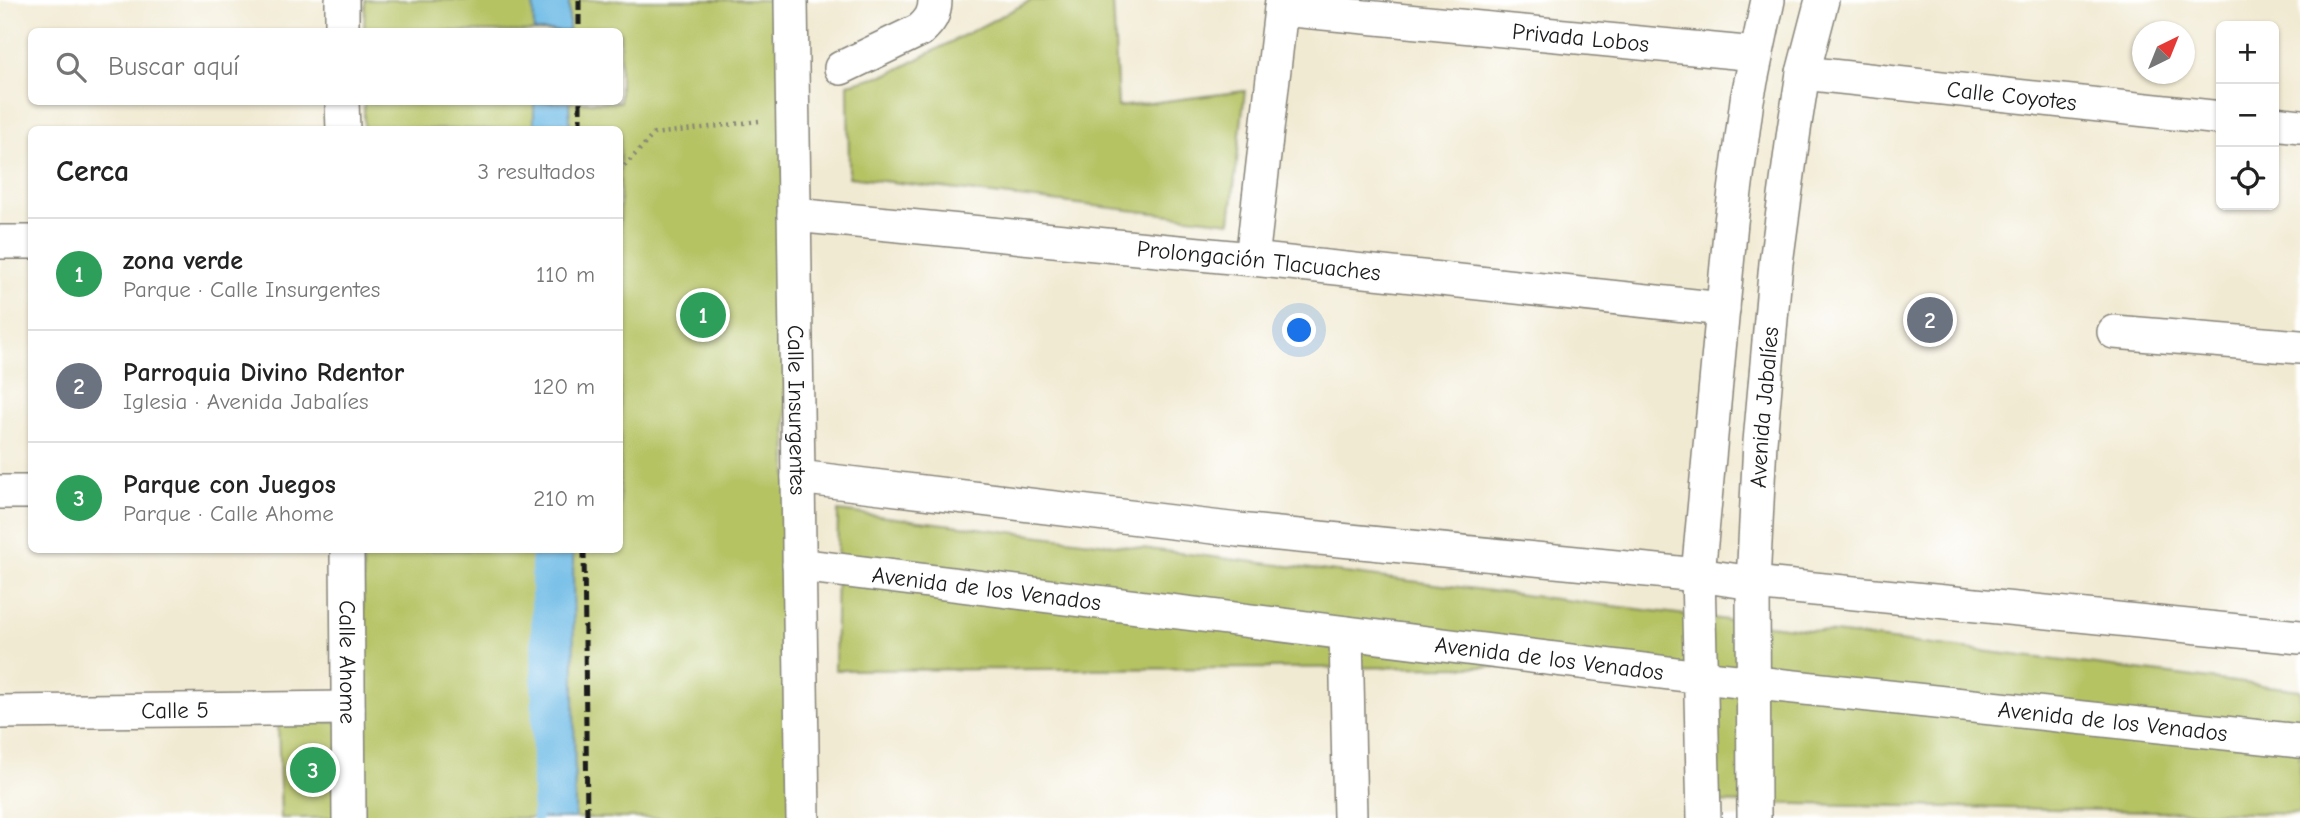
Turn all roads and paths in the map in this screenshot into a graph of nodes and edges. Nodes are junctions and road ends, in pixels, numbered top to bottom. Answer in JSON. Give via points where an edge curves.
{"nodes":[{"id":1,"x":342,"y":0,"type":"edge"},
{"id":2,"x":791,"y":0,"type":"edge"},
{"id":3,"x":1768,"y":0,"type":"edge"},
{"id":4,"x":1822,"y":0,"type":"edge"},
{"id":5,"x":934,"y":4,"type":"edge"},
{"id":6,"x":1281,"y":5,"type":"edge"},
{"id":7,"x":342,"y":28,"type":"edge"},
{"id":8,"x":1756,"y":54,"type":"junction"},
{"id":9,"x":841,"y":68,"type":"dead end"},
{"id":10,"x":1803,"y":73,"type":"junction"},
{"id":11,"x":342,"y":105,"type":"edge"},
{"id":12,"x":2216,"y":117,"type":"edge"},
{"id":13,"x":793,"y":119,"type":"junction"},
{"id":14,"x":2279,"y":124,"type":"edge"},
{"id":15,"x":343,"y":126,"type":"edge"},
{"id":16,"x":2300,"y":126,"type":"edge"},
{"id":17,"x":623,"y":168,"type":"edge"},
{"id":18,"x":794,"y":215,"type":"junction"},
{"id":19,"x":0,"y":242,"type":"edge"},
{"id":20,"x":28,"y":242,"type":"edge"},
{"id":21,"x":1252,"y":259,"type":"junction"},
{"id":22,"x":1723,"y":309,"type":"junction"},
{"id":23,"x":2114,"y":332,"type":"dead end"},
{"id":24,"x":2300,"y":347,"type":"edge"},
{"id":25,"x":798,"y":477,"type":"junction"},
{"id":26,"x":0,"y":492,"type":"edge"},
{"id":27,"x":28,"y":492,"type":"edge"},
{"id":28,"x":347,"y":553,"type":"edge"},
{"id":29,"x":799,"y":565,"type":"junction"},
{"id":30,"x":1698,"y":575,"type":"junction"},
{"id":31,"x":1753,"y":583,"type":"junction"},
{"id":32,"x":1346,"y":633,"type":"junction"},
{"id":33,"x":2300,"y":637,"type":"edge"},
{"id":34,"x":1701,"y":677,"type":"junction"},
{"id":35,"x":1752,"y":682,"type":"junction"},
{"id":36,"x":348,"y":708,"type":"junction"},
{"id":37,"x":0,"y":712,"type":"edge"},
{"id":38,"x":2300,"y":741,"type":"edge"},
{"id":39,"x":349,"y":818,"type":"edge"},
{"id":40,"x":803,"y":818,"type":"edge"},
{"id":41,"x":1350,"y":818,"type":"edge"},
{"id":42,"x":1704,"y":818,"type":"edge"},
{"id":43,"x":1754,"y":818,"type":"edge"}],
"edges":[{"from":1,"to":7,"type":"street"},
{"from":2,"to":13,"type":"street","name":"Calle Insurgentes"},
{"from":3,"to":8,"type":"street","name":"Avenida Jabalíes"},
{"from":4,"to":10,"type":"street","name":"Avenida Jabalíes"},
{"from":5,"to":9,"type":"street","via":[[930,21],[920,30]]},
{"from":6,"to":8,"type":"street","name":"Privada Lobos"},
{"from":6,"to":21,"type":"street"},
{"from":8,"to":22,"type":"street","name":"Avenida Jabalíes"},
{"from":10,"to":12,"type":"street","name":"Calle Coyotes"},
{"from":10,"to":31,"type":"street","name":"Avenida Jabalíes","via":[[1776,263],[1759,442]]},
{"from":11,"to":15,"type":"street"},
{"from":13,"to":17,"type":"path","via":[[654,134]]},
{"from":13,"to":18,"type":"street","name":"Calle Insurgentes"},
{"from":14,"to":16,"type":"street"},
{"from":18,"to":21,"type":"street","name":"Prolongación Tlacuaches"},
{"from":18,"to":25,"type":"street","name":"Calle Insurgentes"},
{"from":19,"to":20,"type":"street"},
{"from":21,"to":22,"type":"street","name":"Prolongación Tlacuaches"},
{"from":22,"to":30,"type":"street","name":"Avenida Jabalíes"},
{"from":23,"to":24,"type":"street"},
{"from":25,"to":29,"type":"street","name":"Calle Insurgentes"},
{"from":25,"to":30,"type":"street","via":[[1238,530]]},
{"from":26,"to":27,"type":"street"},
{"from":28,"to":36,"type":"street","name":"Calle Ahome"},
{"from":29,"to":32,"type":"street","name":"Avenida de los Venados"},
{"from":29,"to":40,"type":"street","name":"Calle Insurgentes"},
{"from":30,"to":31,"type":"street"},
{"from":30,"to":34,"type":"street","name":"Avenida Jabalíes"},
{"from":31,"to":33,"type":"street"},
{"from":31,"to":35,"type":"street","name":"Avenida Jabalíes"},
{"from":32,"to":34,"type":"street","name":"Avenida de los Venados"},
{"from":32,"to":41,"type":"street"},
{"from":34,"to":35,"type":"street","name":"Avenida de los Venados"},
{"from":34,"to":42,"type":"street","name":"Avenida Jabalíes"},
{"from":35,"to":38,"type":"street","name":"Avenida de los Venados"},
{"from":35,"to":43,"type":"street","name":"Avenida Jabalíes"},
{"from":36,"to":37,"type":"street","name":"Calle 5"},
{"from":36,"to":39,"type":"street","name":"Calle Ahome"}]}
